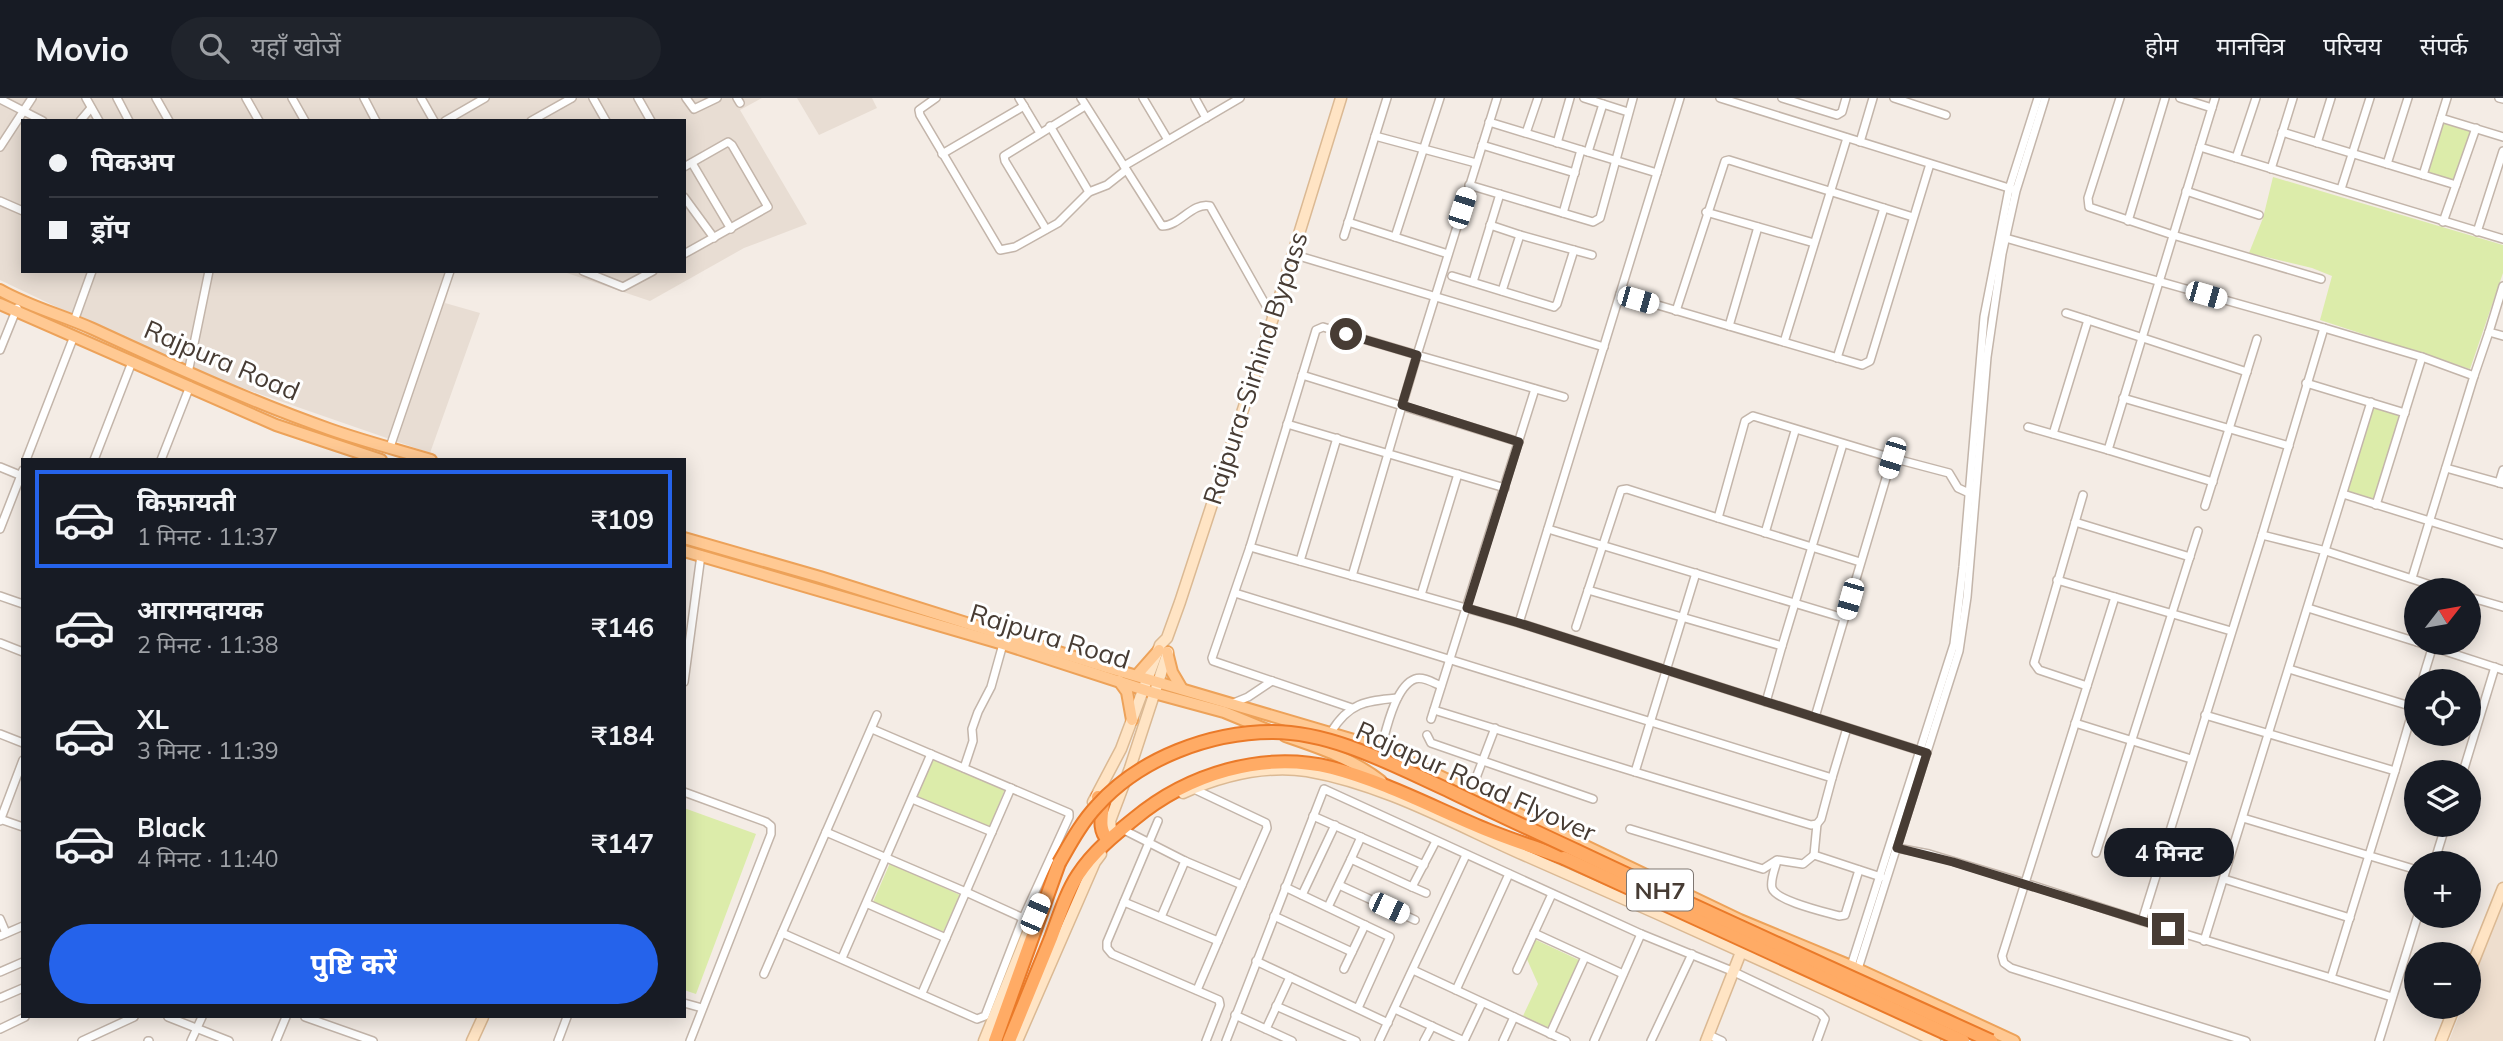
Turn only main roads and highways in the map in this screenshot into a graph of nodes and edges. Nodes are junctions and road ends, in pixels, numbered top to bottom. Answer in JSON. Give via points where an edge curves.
{"nodes":[{"id":1,"x":0,"y":290,"type":"edge"},
{"id":2,"x":0,"y":304,"type":"edge"},
{"id":3,"x":18,"y":306,"type":"junction"},
{"id":4,"x":358,"y":457,"type":"edge"},
{"id":5,"x":426,"y":458,"type":"edge"},
{"id":6,"x":686,"y":539,"type":"edge"},
{"id":7,"x":686,"y":551,"type":"edge"},
{"id":8,"x":1137,"y":675,"type":"junction"},
{"id":9,"x":1119,"y":681,"type":"junction"},
{"id":10,"x":1182,"y":689,"type":"junction"},
{"id":11,"x":1132,"y":720,"type":"road end"},
{"id":12,"x":1391,"y":790,"type":"junction"},
{"id":13,"x":1098,"y":797,"type":"road end"},
{"id":14,"x":1110,"y":838,"type":"junction"},
{"id":15,"x":1564,"y":858,"type":"joint"},
{"id":16,"x":995,"y":1041,"type":"edge"},
{"id":17,"x":1009,"y":1041,"type":"edge"},
{"id":18,"x":1963,"y":1041,"type":"edge"},
{"id":19,"x":1991,"y":1041,"type":"edge"},
{"id":20,"x":2014,"y":1041,"type":"edge"}],
"edges":[{"from":1,"to":3,"type":"main road","name":"Rajpura Road"},
{"from":2,"to":3,"type":"main road","name":"Rajpura Road"},
{"from":3,"to":4,"type":"main road","name":"Rajpura Road","via":[[132,362]]},
{"from":3,"to":5,"type":"main road","name":"Rajpura Road","via":[[74,321],[331,430]]},
{"from":6,"to":8,"type":"main road","name":"Rajpura Road"},
{"from":7,"to":9,"type":"main road","name":"Rajpura Road"},
{"from":8,"to":10,"type":"main road","name":"Rajpura Road"},
{"from":8,"to":10,"type":"main road","via":[[1163,651]]},
{"from":9,"to":11,"type":"main road","via":[[1127,692]]},
{"from":9,"to":12,"type":"main road","name":"Rajpura Road","via":[[1320,747],[1354,762]]},
{"from":10,"to":20,"type":"main road","name":"Rajpura Road","via":[[1381,748],[1752,925]]},
{"from":12,"to":14,"type":"highway","name":"Rajpura Road","number":"NH7","via":[[1357,775],[1298,763],[1230,769],[1161,798]]},
{"from":12,"to":15,"type":"highway","name":"Rajpura Road","number":"NH7"},
{"from":13,"to":14,"type":"highway","via":[[1103,803],[1104,836]]},
{"from":14,"to":17,"type":"highway","number":"NH7","via":[[1078,875]]},
{"from":15,"to":18,"type":"highway","name":"Rajapur Road Flyover","number":"NH7","bridge":true},
{"from":16,"to":19,"type":"highway","name":"Rajapur Road Flyover","number":"NH7","bridge":true,"via":[[1059,863],[1097,805],[1161,759],[1213,739],[1276,732],[1329,741],[1387,762]]}]}
